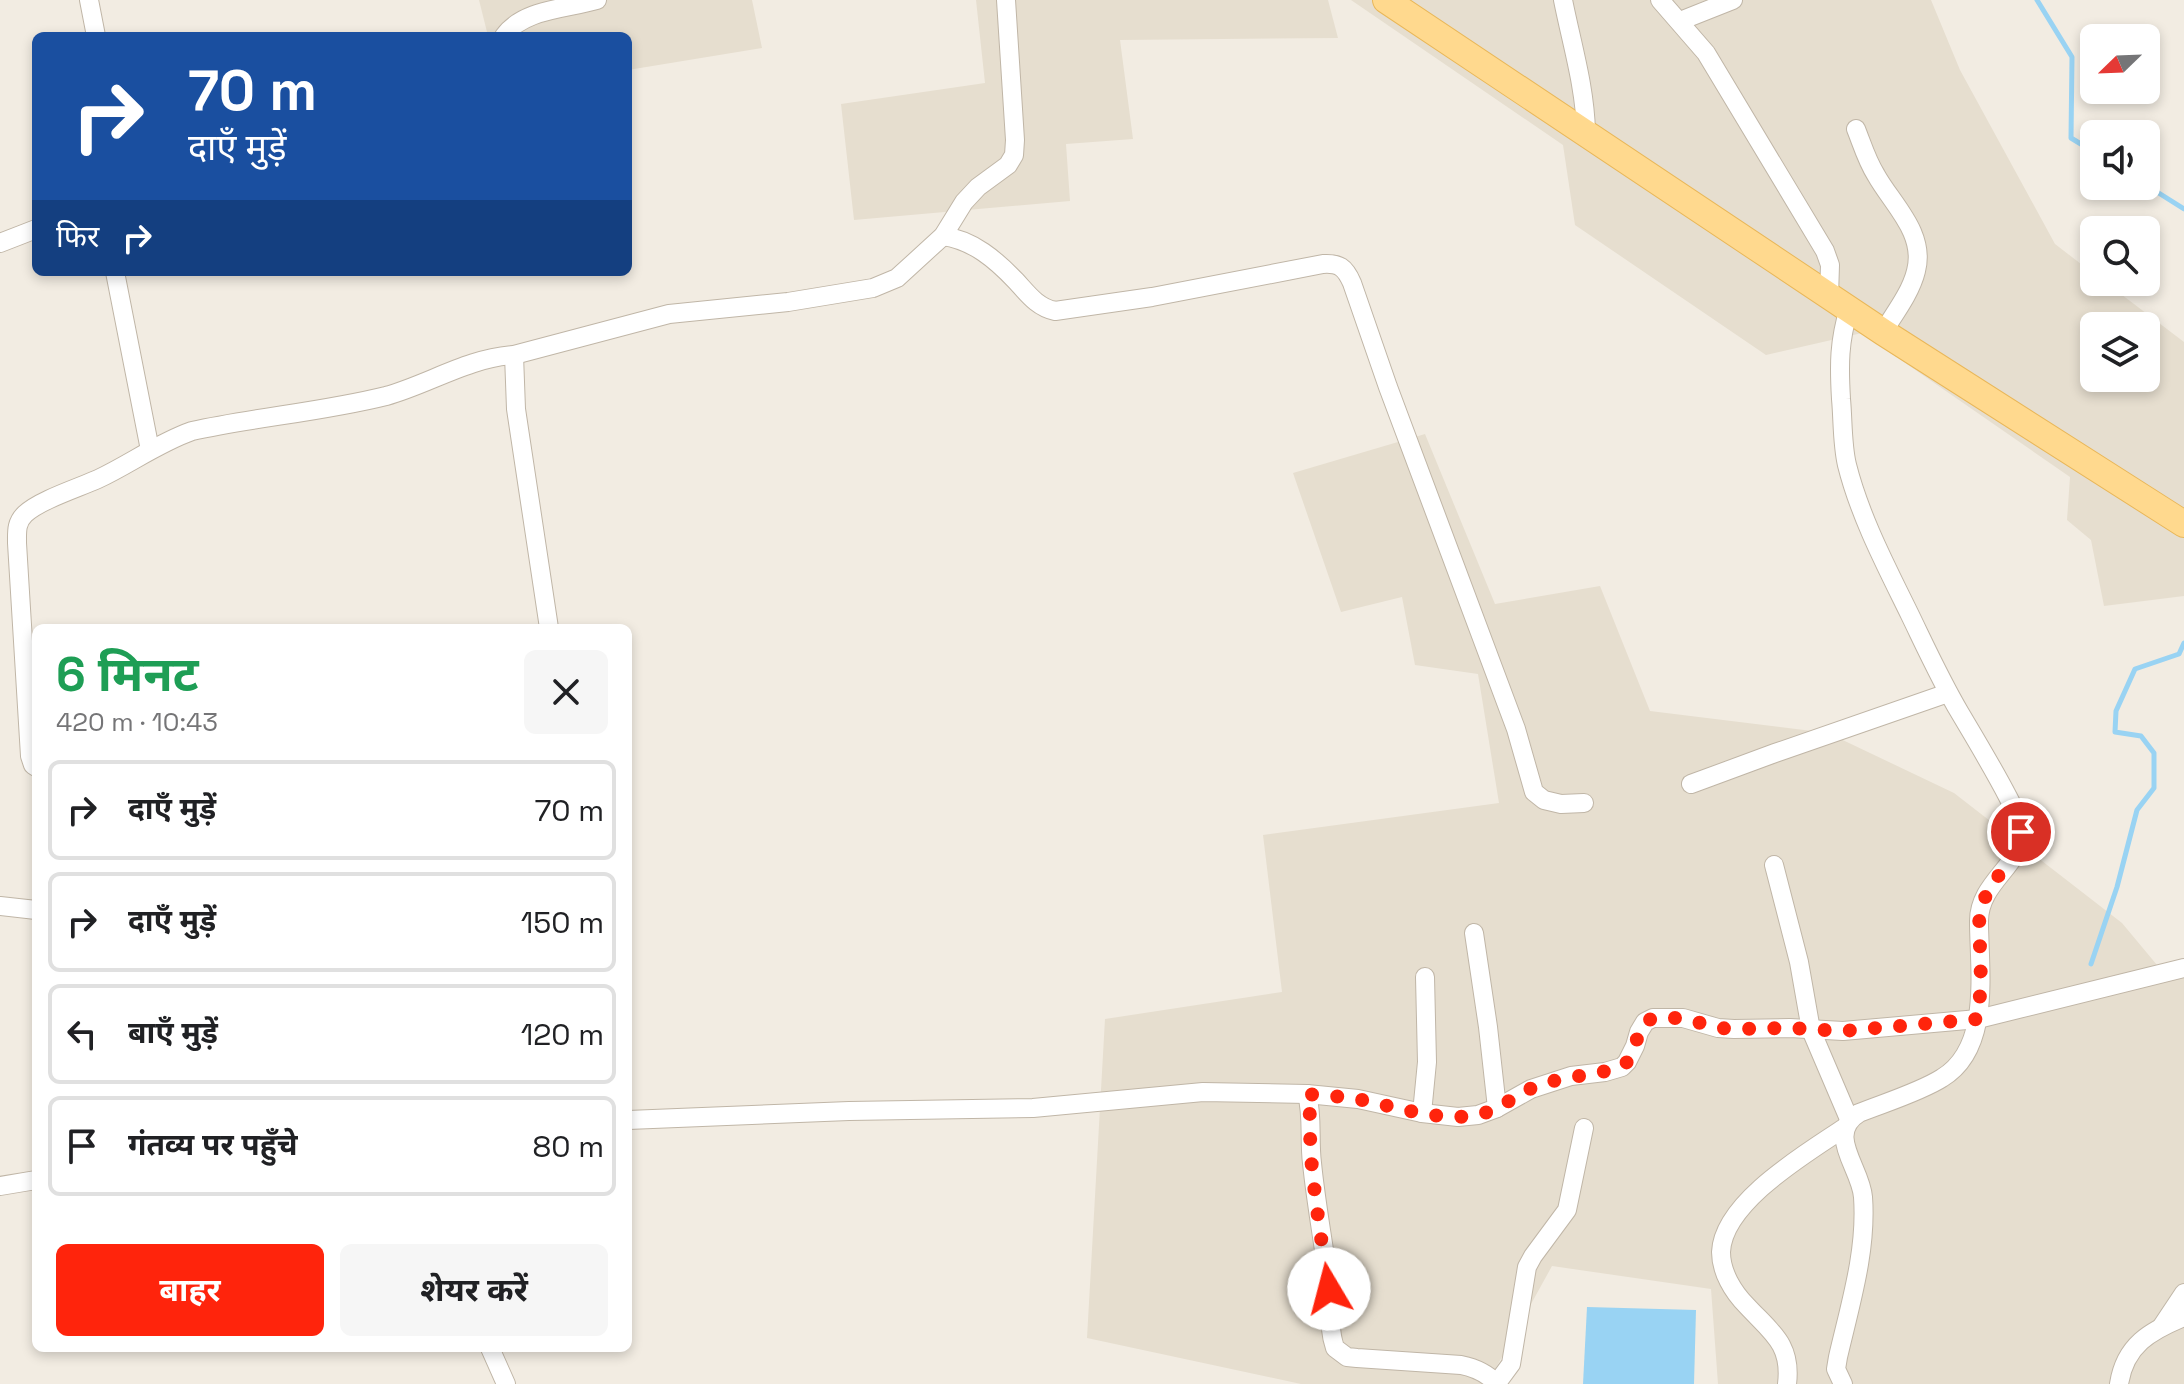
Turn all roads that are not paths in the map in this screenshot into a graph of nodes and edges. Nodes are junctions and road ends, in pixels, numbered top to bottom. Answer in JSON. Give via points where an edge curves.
{"nodes":[{"id":1,"x":89,"y":0,"type":"edge"},
{"id":2,"x":597,"y":0,"type":"edge"},
{"id":3,"x":1006,"y":0,"type":"edge"},
{"id":4,"x":1386,"y":0,"type":"edge"},
{"id":5,"x":1563,"y":0,"type":"edge"},
{"id":6,"x":1660,"y":0,"type":"edge"},
{"id":7,"x":1733,"y":0,"type":"edge"},
{"id":8,"x":1680,"y":21,"type":"junction"},
{"id":9,"x":95,"y":32,"type":"edge"},
{"id":10,"x":507,"y":32,"type":"edge"},
{"id":11,"x":1856,"y":129,"type":"dead end"},
{"id":12,"x":1586,"y":132,"type":"junction"},
{"id":13,"x":32,"y":231,"type":"edge"},
{"id":14,"x":943,"y":236,"type":"junction"},
{"id":15,"x":0,"y":243,"type":"edge"},
{"id":16,"x":116,"y":276,"type":"edge"},
{"id":17,"x":1839,"y":303,"type":"junction"},
{"id":18,"x":1883,"y":332,"type":"junction"},
{"id":19,"x":514,"y":355,"type":"junction"},
{"id":20,"x":150,"y":450,"type":"junction"},
{"id":21,"x":2184,"y":524,"type":"edge"},
{"id":22,"x":548,"y":624,"type":"edge"},
{"id":23,"x":1948,"y":693,"type":"junction"},
{"id":24,"x":32,"y":762,"type":"edge"},
{"id":25,"x":1691,"y":784,"type":"dead end"},
{"id":26,"x":1584,"y":803,"type":"dead end"},
{"id":27,"x":1774,"y":865,"type":"dead end"},
{"id":28,"x":0,"y":906,"type":"edge"},
{"id":29,"x":32,"y":910,"type":"edge"},
{"id":30,"x":1474,"y":933,"type":"dead end"},
{"id":31,"x":2184,"y":968,"type":"edge"},
{"id":32,"x":1425,"y":977,"type":"dead end"},
{"id":33,"x":1978,"y":1019,"type":"junction"},
{"id":34,"x":1811,"y":1030,"type":"junction"},
{"id":35,"x":1307,"y":1094,"type":"junction"},
{"id":36,"x":1497,"y":1108,"type":"junction"},
{"id":37,"x":1422,"y":1113,"type":"junction"},
{"id":38,"x":632,"y":1120,"type":"edge"},
{"id":39,"x":1846,"y":1124,"type":"junction"},
{"id":40,"x":1584,"y":1128,"type":"dead end"},
{"id":41,"x":32,"y":1181,"type":"edge"},
{"id":42,"x":0,"y":1186,"type":"edge"},
{"id":43,"x":2183,"y":1295,"type":"edge"},
{"id":44,"x":2184,"y":1317,"type":"edge"},
{"id":45,"x":2162,"y":1326,"type":"junction"},
{"id":46,"x":492,"y":1352,"type":"edge"},
{"id":47,"x":1836,"y":1382,"type":"edge"},
{"id":48,"x":506,"y":1384,"type":"edge"},
{"id":49,"x":1497,"y":1384,"type":"edge"},
{"id":50,"x":1787,"y":1384,"type":"edge"},
{"id":51,"x":2119,"y":1384,"type":"edge"}],
"edges":[{"from":1,"to":9,"type":"street"},
{"from":2,"to":10,"type":"street","via":[[526,18]]},
{"from":3,"to":14,"type":"street","via":[[1014,155],[964,202]]},
{"from":4,"to":12,"type":"main road"},
{"from":5,"to":12,"type":"street","via":[[1579,66]]},
{"from":6,"to":8,"type":"street"},
{"from":7,"to":8,"type":"street"},
{"from":8,"to":17,"type":"street","via":[[1706,53],[1825,251]]},
{"from":11,"to":18,"type":"street","via":[[1874,172],[1903,212],[1917,252],[1911,286]]},
{"from":12,"to":17,"type":"main road"},
{"from":13,"to":15,"type":"street"},
{"from":14,"to":19,"type":"street","via":[[897,278],[873,288],[669,314]]},
{"from":14,"to":26,"type":"street","via":[[974,246],[1034,301],[1055,311],[1323,264],[1345,269],[1516,729],[1534,792],[1561,804]]},
{"from":16,"to":20,"type":"street"},
{"from":17,"to":18,"type":"main road"},
{"from":17,"to":23,"type":"street","via":[[1847,463],[1873,534]]},
{"from":18,"to":21,"type":"main road"},
{"from":19,"to":20,"type":"street","via":[[475,361],[390,395],[192,431]]},
{"from":19,"to":22,"type":"street","via":[[516,409]]},
{"from":20,"to":24,"type":"street","via":[[38,506],[17,526]]},
{"from":23,"to":25,"type":"street"},
{"from":23,"to":33,"type":"street","via":[[1997,776],[2021,832],[2014,857],[1990,886],[1979,912]]},
{"from":27,"to":34,"type":"street"},
{"from":28,"to":29,"type":"street"},
{"from":30,"to":36,"type":"street"},
{"from":31,"to":33,"type":"street"},
{"from":32,"to":37,"type":"street","via":[[1428,1047]]},
{"from":33,"to":34,"type":"street"},
{"from":33,"to":39,"type":"street","via":[[1957,1068]]},
{"from":34,"to":36,"type":"street","via":[[1718,1028],[1683,1018],[1653,1018],[1645,1022],[1622,1067],[1550,1082]]},
{"from":34,"to":39,"type":"street"},
{"from":35,"to":37,"type":"street"},
{"from":35,"to":38,"type":"street","via":[[1203,1092],[1033,1108]]},
{"from":35,"to":49,"type":"street","via":[[1335,1348],[1347,1357],[1475,1368]]},
{"from":36,"to":37,"type":"street","via":[[1458,1117]]},
{"from":39,"to":47,"type":"street","via":[[1844,1140],[1861,1181],[1864,1222]]},
{"from":39,"to":50,"type":"street","via":[[1760,1188],[1724,1237],[1721,1251],[1728,1280],[1779,1341]]},
{"from":40,"to":49,"type":"street","via":[[1567,1210],[1527,1267],[1511,1364]]},
{"from":41,"to":42,"type":"street"},
{"from":43,"to":45,"type":"street"},
{"from":44,"to":45,"type":"street"},
{"from":45,"to":51,"type":"street","via":[[2134,1346]]},
{"from":46,"to":48,"type":"street"}]}
